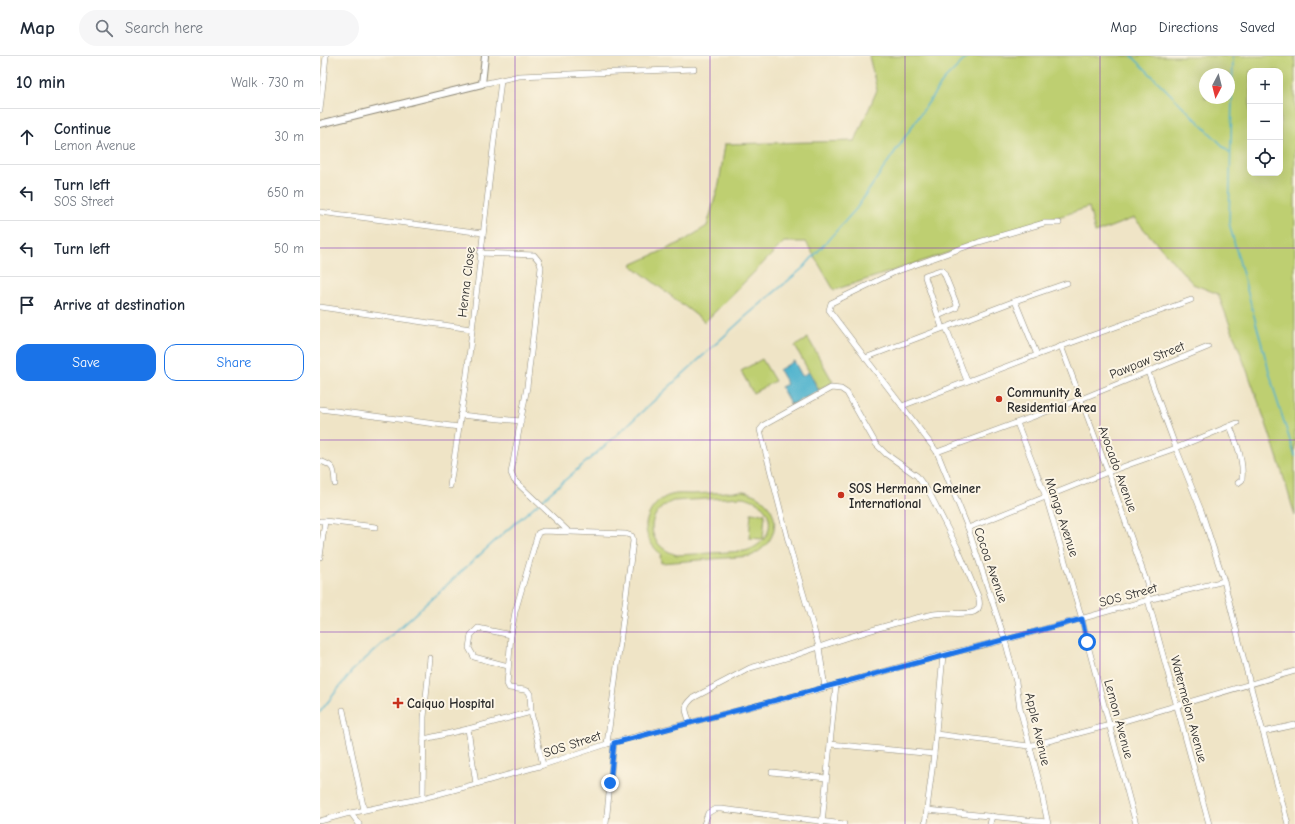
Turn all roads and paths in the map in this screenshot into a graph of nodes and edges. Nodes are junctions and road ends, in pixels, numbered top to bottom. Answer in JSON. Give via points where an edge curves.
{"nodes":[{"id":1,"x":326,"y":56,"type":"edge"},
{"id":2,"x":485,"y":56,"type":"edge"},
{"id":3,"x":694,"y":69,"type":"dead end"},
{"id":4,"x":501,"y":80,"type":"junction"},
{"id":5,"x":482,"y":84,"type":"junction"},
{"id":6,"x":320,"y":110,"type":"edge"},
{"id":7,"x":320,"y":124,"type":"edge"},
{"id":8,"x":320,"y":212,"type":"edge"},
{"id":9,"x":1059,"y":223,"type":"dead end"},
{"id":10,"x":483,"y":233,"type":"junction"},
{"id":11,"x":480,"y":253,"type":"junction"},
{"id":12,"x":1067,"y":283,"type":"dead end"},
{"id":13,"x":1191,"y":300,"type":"dead end"},
{"id":14,"x":1015,"y":301,"type":"junction"},
{"id":15,"x":320,"y":307,"type":"edge"},
{"id":16,"x":938,"y":316,"type":"junction"},
{"id":17,"x":944,"y":327,"type":"junction"},
{"id":18,"x":472,"y":329,"type":"junction"},
{"id":19,"x":1061,"y":346,"type":"junction"},
{"id":20,"x":1208,"y":348,"type":"dead end"},
{"id":21,"x":1037,"y":354,"type":"junction"},
{"id":22,"x":865,"y":358,"type":"junction"},
{"id":23,"x":1148,"y":372,"type":"junction"},
{"id":24,"x":967,"y":381,"type":"junction"},
{"id":25,"x":1081,"y":399,"type":"junction"},
{"id":26,"x":902,"y":406,"type":"junction"},
{"id":27,"x":320,"y":409,"type":"edge"},
{"id":28,"x":460,"y":415,"type":"junction"},
{"id":29,"x":521,"y":421,"type":"junction"},
{"id":30,"x":1017,"y":423,"type":"junction"},
{"id":31,"x":1237,"y":423,"type":"dead end"},
{"id":32,"x":1230,"y":426,"type":"junction"},
{"id":33,"x":459,"y":427,"type":"junction"},
{"id":34,"x":1176,"y":448,"type":"junction"},
{"id":35,"x":937,"y":452,"type":"junction"},
{"id":36,"x":320,"y":461,"type":"edge"},
{"id":37,"x":1108,"y":472,"type":"junction"},
{"id":38,"x":1238,"y":483,"type":"dead end"},
{"id":39,"x":335,"y":484,"type":"dead end"},
{"id":40,"x":450,"y":486,"type":"dead end"},
{"id":41,"x":1046,"y":497,"type":"junction"},
{"id":42,"x":322,"y":521,"type":"edge"},
{"id":43,"x":376,"y":528,"type":"dead end"},
{"id":44,"x":968,"y":528,"type":"junction"},
{"id":45,"x":569,"y":532,"type":"junction"},
{"id":46,"x":320,"y":557,"type":"edge"},
{"id":47,"x":1224,"y":581,"type":"junction"},
{"id":48,"x":1148,"y":600,"type":"junction"},
{"id":49,"x":1082,"y":619,"type":"junction"},
{"id":50,"x":511,"y":635,"type":"junction"},
{"id":51,"x":1005,"y":640,"type":"junction"},
{"id":52,"x":819,"y":647,"type":"junction"},
{"id":53,"x":943,"y":655,"type":"junction"},
{"id":54,"x":430,"y":658,"type":"dead end"},
{"id":55,"x":508,"y":666,"type":"junction"},
{"id":56,"x":1295,"y":671,"type":"edge"},
{"id":57,"x":1250,"y":684,"type":"junction"},
{"id":58,"x":836,"y":685,"type":"junction"},
{"id":59,"x":825,"y":688,"type":"junction"},
{"id":60,"x":1176,"y":706,"type":"junction"},
{"id":61,"x":343,"y":710,"type":"dead end"},
{"id":62,"x":531,"y":712,"type":"junction"},
{"id":63,"x":690,"y":723,"type":"junction"},
{"id":64,"x":1110,"y":725,"type":"junction"},
{"id":65,"x":1295,"y":725,"type":"edge"},
{"id":66,"x":468,"y":729,"type":"junction"},
{"id":67,"x":1263,"y":732,"type":"junction"},
{"id":68,"x":936,"y":734,"type":"junction"},
{"id":69,"x":424,"y":739,"type":"junction"},
{"id":70,"x":614,"y":743,"type":"junction"},
{"id":71,"x":607,"y":744,"type":"junction"},
{"id":72,"x":830,"y":744,"type":"junction"},
{"id":73,"x":1029,"y":746,"type":"junction"},
{"id":74,"x":934,"y":754,"type":"junction"},
{"id":75,"x":543,"y":765,"type":"junction"},
{"id":76,"x":772,"y":772,"type":"dead end"},
{"id":77,"x":826,"y":778,"type":"junction"},
{"id":78,"x":476,"y":784,"type":"junction"},
{"id":79,"x":422,"y":798,"type":"junction"},
{"id":80,"x":364,"y":810,"type":"junction"},
{"id":81,"x":927,"y":810,"type":"junction"},
{"id":82,"x":351,"y":813,"type":"junction"},
{"id":83,"x":992,"y":816,"type":"junction"},
{"id":84,"x":320,"y":822,"type":"edge"},
{"id":85,"x":822,"y":823,"type":"edge"},
{"id":86,"x":1047,"y":823,"type":"edge"},
{"id":87,"x":358,"y":824,"type":"edge"},
{"id":88,"x":606,"y":824,"type":"edge"},
{"id":89,"x":704,"y":824,"type":"edge"},
{"id":90,"x":844,"y":824,"type":"edge"},
{"id":91,"x":925,"y":824,"type":"edge"},
{"id":92,"x":990,"y":824,"type":"edge"},
{"id":93,"x":1136,"y":824,"type":"edge"},
{"id":94,"x":1209,"y":824,"type":"edge"},
{"id":95,"x":1288,"y":824,"type":"edge"}],
"edges":[{"from":1,"to":6,"type":"street"},
{"from":2,"to":5,"type":"street"},
{"from":3,"to":4,"type":"street","via":[[519,76]]},
{"from":4,"to":5,"type":"street"},
{"from":4,"to":10,"type":"street","name":"Henna Close"},
{"from":5,"to":7,"type":"street"},
{"from":8,"to":10,"type":"street"},
{"from":9,"to":22,"type":"street","name":"Cocoa Avenue","via":[[1044,223],[979,242],[895,272],[831,303],[829,310]]},
{"from":10,"to":11,"type":"street","name":"Henna Close"},
{"from":11,"to":18,"type":"street","name":"Henna Close"},
{"from":11,"to":29,"type":"street","via":[[534,255],[541,267]]},
{"from":12,"to":14,"type":"street"},
{"from":13,"to":19,"type":"street"},
{"from":14,"to":17,"type":"street"},
{"from":14,"to":21,"type":"street"},
{"from":15,"to":18,"type":"street"},
{"from":16,"to":16,"type":"street","via":[[925,275],[942,270],[957,306]]},
{"from":16,"to":17,"type":"street"},
{"from":17,"to":22,"type":"street"},
{"from":17,"to":24,"type":"street"},
{"from":18,"to":28,"type":"street","name":"Henna Close"},
{"from":19,"to":21,"type":"street"},
{"from":19,"to":25,"type":"street","name":"Avocado Avenue"},
{"from":20,"to":23,"type":"street","name":"Pawpaw Street"},
{"from":21,"to":24,"type":"street"},
{"from":22,"to":26,"type":"street","name":"Cocoa Avenue"},
{"from":23,"to":25,"type":"street","name":"Pawpaw Street"},
{"from":23,"to":34,"type":"street"},
{"from":24,"to":26,"type":"street"},
{"from":25,"to":30,"type":"street","name":"Pawpaw Street"},
{"from":25,"to":37,"type":"street","name":"Avocado Avenue"},
{"from":26,"to":35,"type":"street","name":"Cocoa Avenue"},
{"from":27,"to":33,"type":"street"},
{"from":28,"to":29,"type":"street"},
{"from":28,"to":33,"type":"street","name":"Henna Close"},
{"from":29,"to":45,"type":"street","via":[[511,473],[514,480]]},
{"from":30,"to":35,"type":"street","name":"Pawpaw Street"},
{"from":30,"to":41,"type":"street","name":"Mango Avenue"},
{"from":31,"to":32,"type":"street"},
{"from":32,"to":34,"type":"street"},
{"from":32,"to":38,"type":"street","via":[[1242,461],[1242,480]]},
{"from":33,"to":40,"type":"street","name":"Henna Close"},
{"from":34,"to":37,"type":"street"},
{"from":34,"to":47,"type":"street","via":[[1202,513]]},
{"from":35,"to":44,"type":"street","name":"Cocoa Avenue"},
{"from":36,"to":39,"type":"street","via":[[330,465],[334,471]]},
{"from":37,"to":41,"type":"street"},
{"from":37,"to":48,"type":"street","name":"Avocado Avenue","via":[[1147,583]]},
{"from":41,"to":44,"type":"street"},
{"from":41,"to":49,"type":"street","name":"Mango Avenue"},
{"from":42,"to":43,"type":"street"},
{"from":42,"to":46,"type":"street"},
{"from":44,"to":51,"type":"street","name":"Cocoa Avenue"},
{"from":45,"to":50,"type":"street","via":[[543,531],[536,535],[516,606]]},
{"from":45,"to":71,"type":"street","via":[[626,534],[632,536],[633,541]]},
{"from":47,"to":48,"type":"street","name":"SOS Street"},
{"from":47,"to":57,"type":"street"},
{"from":48,"to":49,"type":"street","name":"SOS Street"},
{"from":48,"to":60,"type":"street","name":"Watermelon Avenue"},
{"from":49,"to":51,"type":"street","name":"SOS Street"},
{"from":49,"to":64,"type":"street","name":"Lemon Avenue"},
{"from":50,"to":55,"type":"street"},
{"from":50,"to":55,"type":"street","via":[[478,628],[471,635],[469,648],[474,657]]},
{"from":51,"to":53,"type":"street","name":"SOS Street"},
{"from":51,"to":73,"type":"street","name":"Apple Avenue"},
{"from":52,"to":52,"type":"street","via":[[790,548],[760,430],[764,425],[835,388],[847,394],[876,444],[917,476],[930,494],[957,547],[980,603],[973,612],[942,612],[860,633]]},
{"from":52,"to":59,"type":"street"},
{"from":52,"to":63,"type":"street","via":[[750,668],[693,698],[685,707]]},
{"from":53,"to":58,"type":"street","name":"SOS Street"},
{"from":53,"to":68,"type":"street"},
{"from":54,"to":69,"type":"street"},
{"from":55,"to":62,"type":"street","via":[[508,686],[528,691]]},
{"from":56,"to":57,"type":"street"},
{"from":57,"to":60,"type":"street"},
{"from":57,"to":67,"type":"street"},
{"from":58,"to":59,"type":"street","name":"SOS Street"},
{"from":58,"to":72,"type":"street"},
{"from":59,"to":63,"type":"street","name":"SOS Street"},
{"from":60,"to":64,"type":"street"},
{"from":60,"to":94,"type":"street","name":"Watermelon Avenue"},
{"from":61,"to":80,"type":"street"},
{"from":62,"to":66,"type":"street"},
{"from":62,"to":75,"type":"street"},
{"from":63,"to":70,"type":"street","name":"SOS Street"},
{"from":64,"to":73,"type":"street"},
{"from":64,"to":93,"type":"street","name":"Lemon Avenue"},
{"from":65,"to":67,"type":"street"},
{"from":66,"to":69,"type":"street"},
{"from":66,"to":78,"type":"street"},
{"from":67,"to":95,"type":"street"},
{"from":68,"to":73,"type":"street"},
{"from":68,"to":74,"type":"street"},
{"from":69,"to":79,"type":"street"},
{"from":70,"to":71,"type":"street","name":"SOS Street"},
{"from":70,"to":88,"type":"street"},
{"from":71,"to":75,"type":"street","name":"SOS Street"},
{"from":72,"to":74,"type":"street"},
{"from":72,"to":77,"type":"street"},
{"from":73,"to":86,"type":"street","name":"Apple Avenue"},
{"from":74,"to":81,"type":"street"},
{"from":75,"to":78,"type":"street","name":"SOS Street"},
{"from":76,"to":77,"type":"street"},
{"from":77,"to":85,"type":"street"},
{"from":78,"to":79,"type":"street","name":"SOS Street"},
{"from":79,"to":80,"type":"street","name":"SOS Street"},
{"from":80,"to":82,"type":"street","name":"SOS Street"},
{"from":81,"to":83,"type":"street"},
{"from":81,"to":91,"type":"street"},
{"from":82,"to":84,"type":"street","name":"SOS Street"},
{"from":82,"to":87,"type":"street"},
{"from":83,"to":86,"type":"street"},
{"from":83,"to":92,"type":"street"},
{"from":85,"to":89,"type":"street","via":[[721,809],[708,813]]},
{"from":85,"to":90,"type":"street"}]}
